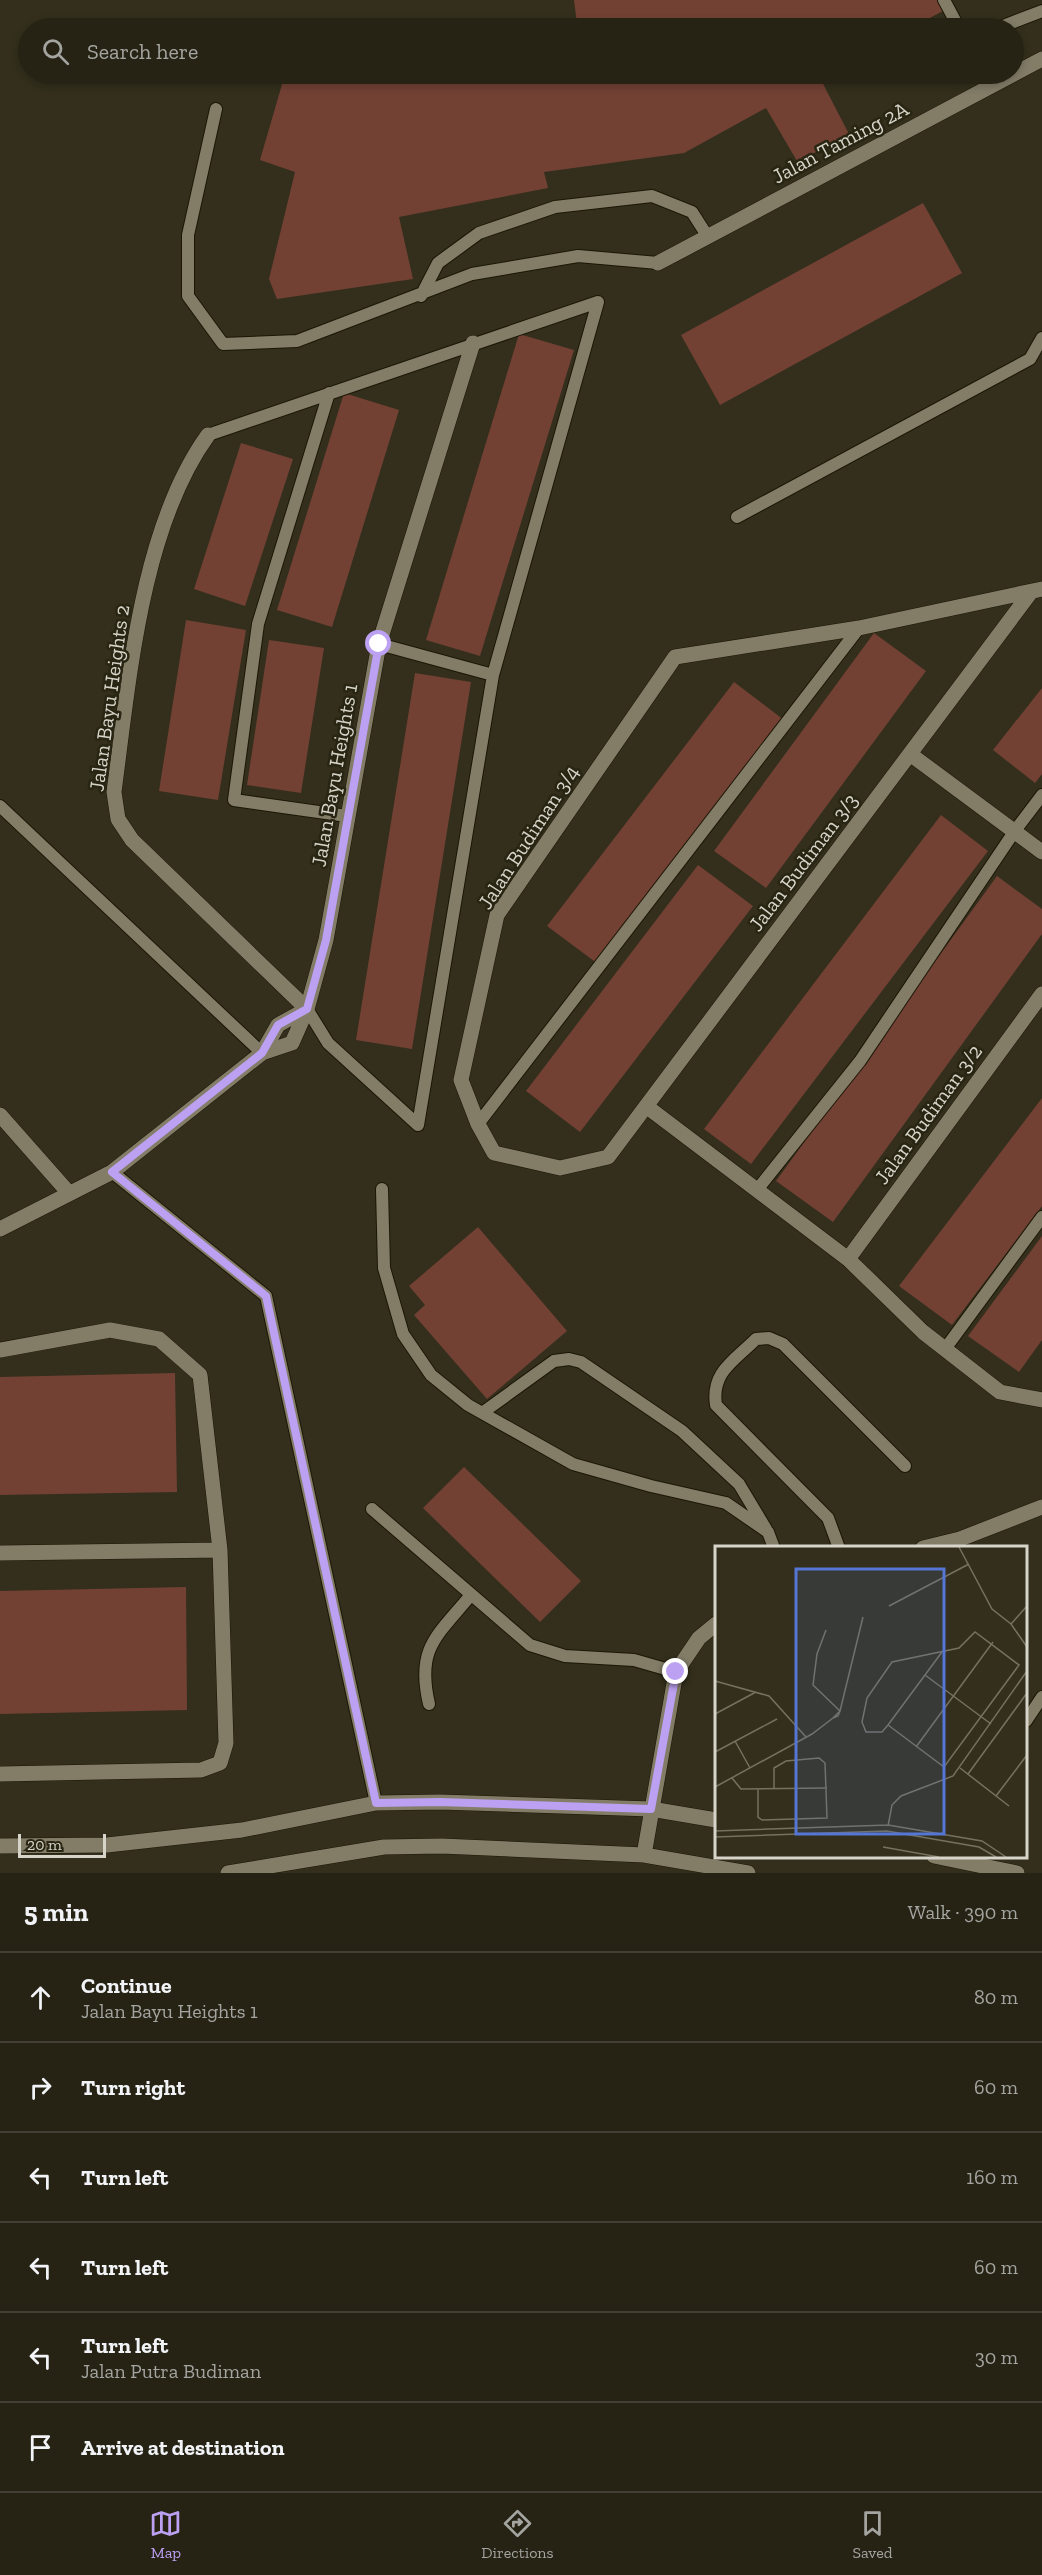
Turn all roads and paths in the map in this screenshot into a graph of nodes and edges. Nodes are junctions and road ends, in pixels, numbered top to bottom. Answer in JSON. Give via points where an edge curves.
{"nodes":[{"id":1,"x":944,"y":0,"type":"edge"},
{"id":2,"x":1042,"y":11,"type":"edge"},
{"id":3,"x":954,"y":18,"type":"edge"},
{"id":4,"x":1024,"y":18,"type":"edge"},
{"id":5,"x":1042,"y":59,"type":"edge"},
{"id":6,"x":1024,"y":66,"type":"edge"},
{"id":7,"x":979,"y":84,"type":"edge"},
{"id":8,"x":216,"y":109,"type":"dead end"},
{"id":9,"x":708,"y":237,"type":"junction"},
{"id":10,"x":658,"y":263,"type":"joint"},
{"id":11,"x":421,"y":296,"type":"junction"},
{"id":12,"x":1042,"y":338,"type":"edge"},
{"id":13,"x":473,"y":344,"type":"junction"},
{"id":14,"x":329,"y":393,"type":"junction"},
{"id":15,"x":208,"y":435,"type":"joint"},
{"id":16,"x":737,"y":517,"type":"dead end"},
{"id":17,"x":1036,"y":591,"type":"edge"},
{"id":18,"x":859,"y":628,"type":"junction"},
{"id":19,"x":379,"y":644,"type":"junction"},
{"id":20,"x":493,"y":675,"type":"junction"},
{"id":21,"x":910,"y":754,"type":"junction"},
{"id":22,"x":1042,"y":795,"type":"edge"},
{"id":23,"x":0,"y":806,"type":"edge"},
{"id":24,"x":347,"y":816,"type":"junction"},
{"id":25,"x":1014,"y":832,"type":"junction"},
{"id":26,"x":1042,"y":852,"type":"edge"},
{"id":27,"x":1042,"y":994,"type":"edge"},
{"id":28,"x":307,"y":1009,"type":"junction"},
{"id":29,"x":262,"y":1053,"type":"junction"},
{"id":30,"x":646,"y":1106,"type":"junction"},
{"id":31,"x":0,"y":1115,"type":"edge"},
{"id":32,"x":478,"y":1124,"type":"junction"},
{"id":33,"x":608,"y":1158,"type":"joint"},
{"id":34,"x":112,"y":1172,"type":"junction"},
{"id":35,"x":382,"y":1189,"type":"dead end"},
{"id":36,"x":757,"y":1190,"type":"junction"},
{"id":37,"x":68,"y":1192,"type":"junction"},
{"id":38,"x":1042,"y":1217,"type":"edge"},
{"id":39,"x":0,"y":1229,"type":"edge"},
{"id":40,"x":848,"y":1258,"type":"junction"},
{"id":41,"x":945,"y":1349,"type":"junction"},
{"id":42,"x":0,"y":1350,"type":"edge"},
{"id":43,"x":1042,"y":1400,"type":"edge"},
{"id":44,"x":482,"y":1413,"type":"junction"},
{"id":45,"x":905,"y":1466,"type":"dead end"},
{"id":46,"x":1042,"y":1507,"type":"edge"},
{"id":47,"x":372,"y":1509,"type":"dead end"},
{"id":48,"x":768,"y":1532,"type":"junction"},
{"id":49,"x":773,"y":1546,"type":"edge"},
{"id":50,"x":838,"y":1546,"type":"edge"},
{"id":51,"x":931,"y":1546,"type":"edge"},
{"id":52,"x":220,"y":1550,"type":"junction"},
{"id":53,"x":0,"y":1553,"type":"edge"},
{"id":54,"x":470,"y":1596,"type":"junction"},
{"id":55,"x":715,"y":1626,"type":"edge"},
{"id":56,"x":676,"y":1672,"type":"junction"},
{"id":57,"x":1042,"y":1697,"type":"edge"},
{"id":58,"x":429,"y":1704,"type":"dead end"},
{"id":59,"x":1033,"y":1717,"type":"edge"},
{"id":60,"x":0,"y":1774,"type":"edge"},
{"id":61,"x":376,"y":1803,"type":"junction"},
{"id":62,"x":651,"y":1809,"type":"junction"},
{"id":63,"x":715,"y":1820,"type":"edge"},
{"id":64,"x":0,"y":1846,"type":"edge"},
{"id":65,"x":644,"y":1855,"type":"junction"},
{"id":66,"x":939,"y":1858,"type":"edge"},
{"id":67,"x":228,"y":1873,"type":"edge"},
{"id":68,"x":748,"y":1873,"type":"edge"},
{"id":69,"x":1017,"y":1873,"type":"edge"}],
"edges":[{"from":1,"to":3,"type":"lane"},
{"from":2,"to":4,"type":"lane"},
{"from":5,"to":6,"type":"street","name":"Jalan Taming 2A"},
{"from":7,"to":9,"type":"street","name":"Jalan Taming 2A"},
{"from":8,"to":11,"type":"lane","via":[[188,235],[188,296],[223,344],[297,341]]},
{"from":9,"to":10,"type":"street","name":"Jalan Taming 2A"},
{"from":9,"to":11,"type":"lane","via":[[692,212],[652,196],[555,207],[479,233],[438,263]]},
{"from":10,"to":11,"type":"lane","via":[[578,256],[472,274]]},
{"from":12,"to":16,"type":"lane","via":[[1030,359]]},
{"from":13,"to":14,"type":"lane"},
{"from":13,"to":19,"type":"street","name":"Jalan Bayu Heights 1"},
{"from":13,"to":20,"type":"lane","via":[[598,302]]},
{"from":14,"to":15,"type":"lane"},
{"from":14,"to":24,"type":"lane","via":[[258,624],[234,800]]},
{"from":15,"to":28,"type":"street","name":"Jalan Bayu Heights 2","via":[[182,476],[143,600],[114,792],[118,819],[132,840]]},
{"from":17,"to":18,"type":"street"},
{"from":17,"to":21,"type":"street","name":"Jalan Budiman 3/3"},
{"from":18,"to":32,"type":"lane"},
{"from":18,"to":32,"type":"street","name":"Jalan Budiman 3/4","via":[[675,657],[496,915],[461,1080]]},
{"from":19,"to":20,"type":"lane"},
{"from":19,"to":24,"type":"street","name":"Jalan Bayu Heights 1"},
{"from":20,"to":28,"type":"lane","via":[[418,1125],[328,1043]]},
{"from":21,"to":25,"type":"street"},
{"from":21,"to":30,"type":"street","name":"Jalan Budiman 3/3"},
{"from":22,"to":25,"type":"lane"},
{"from":23,"to":29,"type":"lane"},
{"from":24,"to":28,"type":"street","name":"Jalan Bayu Heights 1","via":[[326,940]]},
{"from":25,"to":26,"type":"street"},
{"from":25,"to":36,"type":"lane","via":[[860,1061]]},
{"from":27,"to":40,"type":"street","name":"Jalan Budiman 3/2"},
{"from":28,"to":29,"type":"street","via":[[278,1025]]},
{"from":28,"to":29,"type":"street","name":"Jalan Bayu Heights 1","via":[[292,1043]]},
{"from":29,"to":34,"type":"street"},
{"from":30,"to":33,"type":"street","name":"Jalan Budiman 3/3"},
{"from":30,"to":36,"type":"street"},
{"from":31,"to":37,"type":"street"},
{"from":32,"to":33,"type":"street","name":"Jalan Budiman 3/4","via":[[494,1153],[519,1160],[560,1168]]},
{"from":34,"to":37,"type":"street"},
{"from":34,"to":61,"type":"lane","via":[[266,1296]]},
{"from":35,"to":44,"type":"lane","via":[[384,1268],[403,1334],[431,1375]]},
{"from":36,"to":40,"type":"street"},
{"from":37,"to":39,"type":"street"},
{"from":38,"to":41,"type":"lane"},
{"from":40,"to":41,"type":"street"},
{"from":41,"to":43,"type":"street","via":[[1000,1392]]},
{"from":42,"to":52,"type":"street","via":[[110,1330],[159,1339],[200,1375]]},
{"from":44,"to":48,"type":"lane","via":[[573,1464],[726,1503]]},
{"from":44,"to":48,"type":"lane","via":[[554,1361],[581,1362],[681,1431],[739,1484]]},
{"from":45,"to":50,"type":"lane","via":[[783,1344],[769,1338],[756,1339],[719,1376],[713,1388],[716,1405],[828,1518]]},
{"from":46,"to":51,"type":"street"},
{"from":47,"to":54,"type":"lane"},
{"from":48,"to":49,"type":"lane"},
{"from":52,"to":53,"type":"street"},
{"from":52,"to":60,"type":"street","via":[[226,1743],[220,1763],[201,1770]]},
{"from":54,"to":56,"type":"lane","via":[[530,1645],[565,1656],[634,1660]]},
{"from":54,"to":58,"type":"lane","via":[[442,1629],[425,1658],[424,1682]]},
{"from":55,"to":56,"type":"street","via":[[699,1638]]},
{"from":56,"to":62,"type":"street"},
{"from":57,"to":59,"type":"lane"},
{"from":61,"to":62,"type":"street"},
{"from":61,"to":64,"type":"street","via":[[242,1830],[106,1845]]},
{"from":62,"to":63,"type":"street"},
{"from":62,"to":65,"type":"street"},
{"from":65,"to":67,"type":"street","via":[[384,1847]]},
{"from":65,"to":68,"type":"street"},
{"from":66,"to":69,"type":"street"}]}
